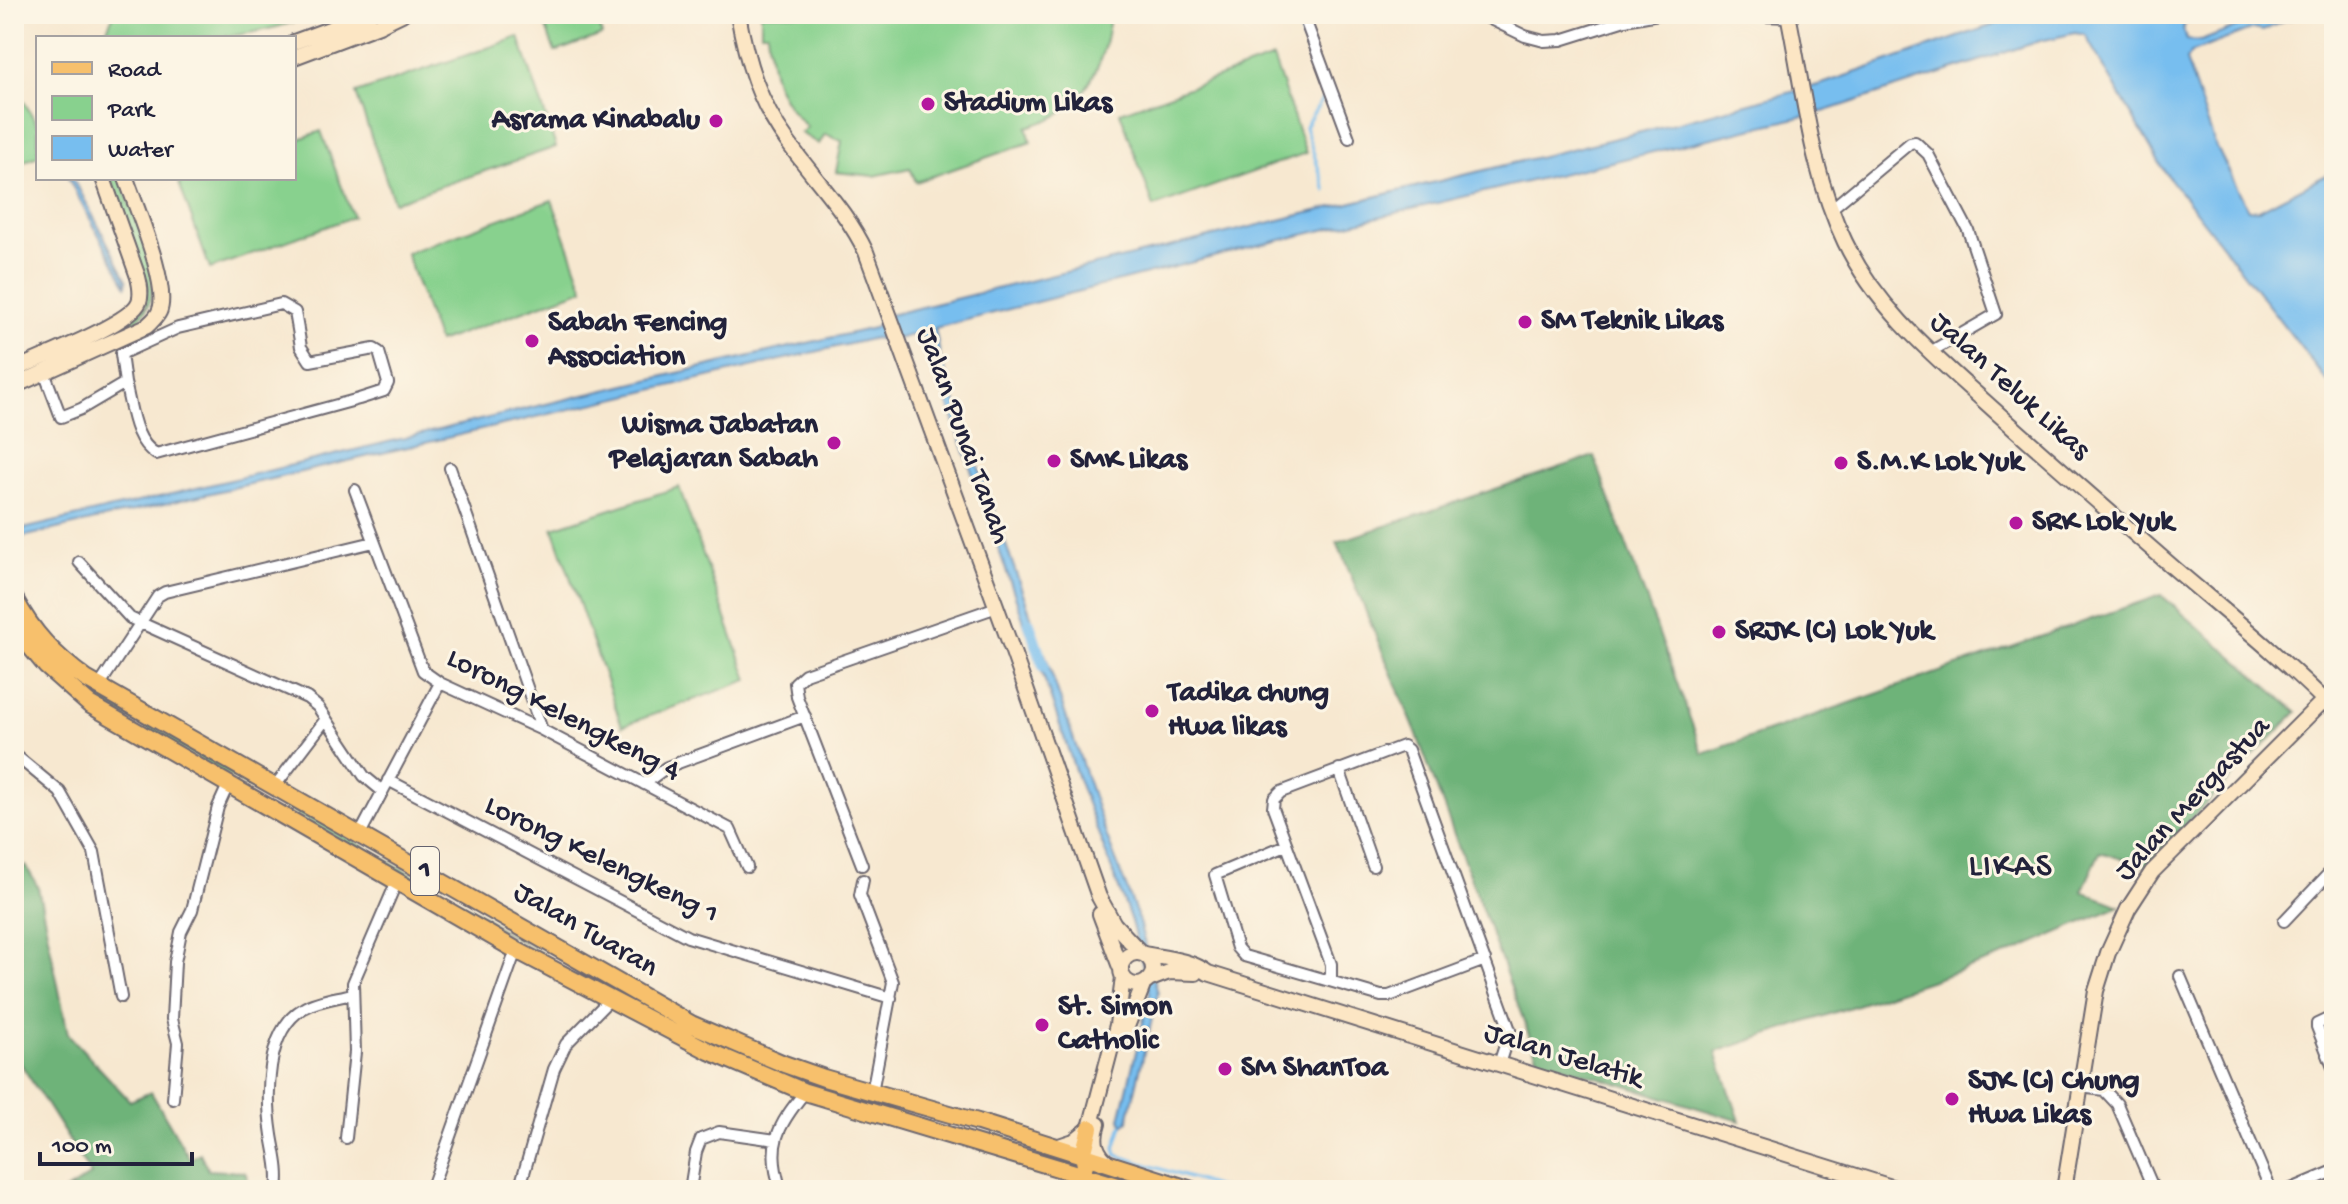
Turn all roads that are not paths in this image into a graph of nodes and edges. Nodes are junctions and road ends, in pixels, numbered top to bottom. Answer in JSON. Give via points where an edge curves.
{"nodes":[{"id":1,"x":370,"y":14,"type":"edge"},
{"id":2,"x":402,"y":14,"type":"edge"},
{"id":3,"x":738,"y":14,"type":"edge"},
{"id":4,"x":1303,"y":14,"type":"edge"},
{"id":5,"x":1480,"y":14,"type":"edge"},
{"id":6,"x":1658,"y":14,"type":"edge"},
{"id":7,"x":1716,"y":14,"type":"edge"},
{"id":8,"x":1788,"y":16,"type":"edge"},
{"id":9,"x":1624,"y":17,"type":"edge"},
{"id":10,"x":296,"y":41,"type":"edge"},
{"id":11,"x":296,"y":56,"type":"edge"},
{"id":12,"x":1349,"y":138,"type":"dead end"},
{"id":13,"x":104,"y":180,"type":"edge"},
{"id":14,"x":127,"y":180,"type":"edge"},
{"id":15,"x":1831,"y":209,"type":"junction"},
{"id":16,"x":1930,"y":352,"type":"junction"},
{"id":17,"x":14,"y":370,"type":"edge"},
{"id":18,"x":44,"y":372,"type":"junction"},
{"id":19,"x":125,"y":383,"type":"junction"},
{"id":20,"x":14,"y":386,"type":"edge"},
{"id":21,"x":450,"y":468,"type":"dead end"},
{"id":22,"x":355,"y":490,"type":"dead end"},
{"id":23,"x":374,"y":542,"type":"junction"},
{"id":24,"x":79,"y":562,"type":"dead end"},
{"id":25,"x":14,"y":598,"type":"edge"},
{"id":26,"x":997,"y":607,"type":"junction"},
{"id":27,"x":140,"y":623,"type":"junction"},
{"id":28,"x":14,"y":627,"type":"edge"},
{"id":29,"x":54,"y":654,"type":"junction"},
{"id":30,"x":440,"y":683,"type":"junction"},
{"id":31,"x":99,"y":686,"type":"junction"},
{"id":32,"x":2329,"y":705,"type":"edge"},
{"id":33,"x":805,"y":716,"type":"junction"},
{"id":34,"x":326,"y":719,"type":"junction"},
{"id":35,"x":542,"y":730,"type":"junction"},
{"id":36,"x":14,"y":754,"type":"edge"},
{"id":37,"x":1339,"y":769,"type":"junction"},
{"id":38,"x":388,"y":780,"type":"junction"},
{"id":39,"x":644,"y":784,"type":"junction"},
{"id":40,"x":228,"y":785,"type":"junction"},
{"id":41,"x":275,"y":786,"type":"junction"},
{"id":42,"x":381,"y":790,"type":"junction"},
{"id":43,"x":360,"y":834,"type":"junction"},
{"id":44,"x":1286,"y":845,"type":"junction"},
{"id":45,"x":862,"y":865,"type":"dead end"},
{"id":46,"x":1373,"y":866,"type":"dead end"},
{"id":47,"x":747,"y":867,"type":"dead end"},
{"id":48,"x":2334,"y":868,"type":"edge"},
{"id":49,"x":863,"y":880,"type":"dead end"},
{"id":50,"x":397,"y":881,"type":"junction"},
{"id":51,"x":1099,"y":897,"type":"junction"},
{"id":52,"x":500,"y":913,"type":"junction"},
{"id":53,"x":2284,"y":921,"type":"dead end"},
{"id":54,"x":516,"y":950,"type":"junction"},
{"id":55,"x":1142,"y":954,"type":"junction"},
{"id":56,"x":1485,"y":960,"type":"junction"},
{"id":57,"x":539,"y":962,"type":"junction"},
{"id":58,"x":1122,"y":972,"type":"junction"},
{"id":59,"x":1208,"y":973,"type":"junction"},
{"id":60,"x":2180,"y":976,"type":"dead end"},
{"id":61,"x":1331,"y":981,"type":"junction"},
{"id":62,"x":1146,"y":982,"type":"junction"},
{"id":63,"x":352,"y":994,"type":"junction"},
{"id":64,"x":121,"y":997,"type":"dead end"},
{"id":65,"x":891,"y":998,"type":"junction"},
{"id":66,"x":610,"y":999,"type":"junction"},
{"id":67,"x":2334,"y":1016,"type":"edge"},
{"id":68,"x":1499,"y":1064,"type":"junction"},
{"id":69,"x":2334,"y":1070,"type":"edge"},
{"id":70,"x":2080,"y":1087,"type":"junction"},
{"id":71,"x":805,"y":1092,"type":"junction"},
{"id":72,"x":872,"y":1092,"type":"junction"},
{"id":73,"x":173,"y":1099,"type":"dead end"},
{"id":74,"x":1090,"y":1128,"type":"junction"},
{"id":75,"x":346,"y":1138,"type":"dead end"},
{"id":76,"x":776,"y":1140,"type":"junction"},
{"id":77,"x":1052,"y":1145,"type":"junction"},
{"id":78,"x":1083,"y":1155,"type":"junction"},
{"id":79,"x":1111,"y":1165,"type":"junction"},
{"id":80,"x":2334,"y":1171,"type":"edge"},
{"id":81,"x":2062,"y":1186,"type":"edge"},
{"id":82,"x":277,"y":1190,"type":"edge"},
{"id":83,"x":431,"y":1190,"type":"edge"},
{"id":84,"x":519,"y":1190,"type":"edge"},
{"id":85,"x":690,"y":1190,"type":"edge"},
{"id":86,"x":781,"y":1190,"type":"edge"},
{"id":87,"x":1131,"y":1190,"type":"edge"},
{"id":88,"x":1149,"y":1190,"type":"edge"},
{"id":89,"x":1192,"y":1190,"type":"edge"},
{"id":90,"x":1901,"y":1190,"type":"edge"},
{"id":91,"x":2154,"y":1190,"type":"edge"},
{"id":92,"x":2271,"y":1190,"type":"edge"},
{"id":93,"x":2289,"y":1190,"type":"edge"}],
"edges":[{"from":1,"to":10,"type":"street"},
{"from":2,"to":11,"type":"street"},
{"from":3,"to":26,"type":"street","name":"Jalan Punai Tanah","via":[[763,100],[786,140],[851,221]]},
{"from":4,"to":12,"type":"street"},
{"from":5,"to":9,"type":"street","via":[[1544,41]]},
{"from":6,"to":9,"type":"street"},
{"from":7,"to":8,"type":"street"},
{"from":8,"to":15,"type":"street","name":"Jalan Teluk Likas","via":[[1816,165]]},
{"from":13,"to":17,"type":"street","via":[[138,277],[139,303],[116,323]]},
{"from":14,"to":18,"type":"street","via":[[159,274],[159,312],[147,326]]},
{"from":15,"to":16,"type":"street","name":"Jalan Teluk Likas","via":[[1845,244],[1875,292]]},
{"from":15,"to":16,"type":"street","via":[[1910,143],[1928,154],[1968,230],[1996,314]]},
{"from":16,"to":32,"type":"street","name":"Jalan Teluk Likas"},
{"from":18,"to":19,"type":"street","via":[[61,417]]},
{"from":18,"to":20,"type":"street"},
{"from":19,"to":19,"type":"street","via":[[121,354],[136,346],[178,328],[281,304],[295,312],[301,347],[310,361],[374,349],[388,383],[384,391],[359,399],[156,454],[139,438]]},
{"from":21,"to":35,"type":"street"},
{"from":22,"to":23,"type":"street","name":"Lorong Kelengkeng 4"},
{"from":23,"to":27,"type":"street","via":[[165,592]]},
{"from":23,"to":30,"type":"street","name":"Lorong Kelengkeng 4","via":[[423,671]]},
{"from":24,"to":27,"type":"street"},
{"from":25,"to":29,"type":"main road","name":"Jalan Tuaran","number":"1"},
{"from":26,"to":33,"type":"street","via":[[805,674],[795,683],[795,691]]},
{"from":26,"to":51,"type":"street","name":"Jalan Punai Tanah"},
{"from":27,"to":31,"type":"street"},
{"from":27,"to":34,"type":"street","via":[[299,692]]},
{"from":28,"to":29,"type":"main road"},
{"from":28,"to":40,"type":"main road","name":"Jalan Tuaran","number":"1","via":[[77,695]]},
{"from":29,"to":31,"type":"main road","name":"Jalan Tuaran","number":"1"},
{"from":30,"to":35,"type":"street","name":"Lorong Kelengkeng 4"},
{"from":30,"to":38,"type":"street"},
{"from":31,"to":41,"type":"main road","name":"Jalan Tuaran","number":"1"},
{"from":32,"to":70,"type":"street","name":"Jalan Mergastua","via":[[2152,872],[2108,953]]},
{"from":33,"to":39,"type":"street","via":[[667,767]]},
{"from":33,"to":45,"type":"street"},
{"from":34,"to":41,"type":"street"},
{"from":34,"to":42,"type":"street","via":[[364,776]]},
{"from":35,"to":39,"type":"street","name":"Lorong Kelengkeng 4"},
{"from":36,"to":64,"type":"street","via":[[60,792],[94,852]]},
{"from":37,"to":44,"type":"street","via":[[1274,799]]},
{"from":37,"to":46,"type":"street"},
{"from":37,"to":56,"type":"street","via":[[1394,748],[1408,750]]},
{"from":38,"to":42,"type":"street"},
{"from":38,"to":65,"type":"street","name":"Lorong Kelengkeng 1","via":[[688,937]]},
{"from":39,"to":47,"type":"street","name":"Lorong Kelengkeng 4","via":[[730,829]]},
{"from":40,"to":50,"type":"main road","name":"Jalan Tuaran","number":"1"},
{"from":40,"to":73,"type":"street","via":[[175,962],[172,1019],[178,1043]]},
{"from":41,"to":43,"type":"main road","name":"Jalan Tuaran","number":"1"},
{"from":42,"to":43,"type":"street"},
{"from":43,"to":52,"type":"main road","name":"Jalan Tuaran","number":"1"},
{"from":44,"to":61,"type":"street","via":[[1331,964]]},
{"from":44,"to":61,"type":"street","via":[[1219,873],[1215,880],[1244,956]]},
{"from":48,"to":53,"type":"street"},
{"from":49,"to":65,"type":"street","via":[[860,895],[892,978]]},
{"from":50,"to":54,"type":"main road","name":"Jalan Tuaran","number":"1"},
{"from":50,"to":63,"type":"street"},
{"from":51,"to":55,"type":"street","via":[[1114,924]]},
{"from":51,"to":58,"type":"street","via":[[1098,908]]},
{"from":52,"to":57,"type":"main road","via":[[501,926],[547,953],[547,961]]},
{"from":52,"to":72,"type":"main road","name":"Jalan Tuaran","number":"1","via":[[691,1024],[784,1064]]},
{"from":54,"to":57,"type":"main road","name":"Jalan Tuaran","number":"1"},
{"from":54,"to":83,"type":"street"},
{"from":55,"to":58,"type":"street","via":[[1127,955]]},
{"from":55,"to":59,"type":"street","name":"Jalan Jelatik"},
{"from":55,"to":62,"type":"street","via":[[1152,966]]},
{"from":56,"to":61,"type":"street","via":[[1389,996]]},
{"from":56,"to":68,"type":"street","via":[[1510,1030]]},
{"from":57,"to":66,"type":"main road","name":"Jalan Tuaran","number":"1"},
{"from":58,"to":62,"type":"street","via":[[1135,985]]},
{"from":58,"to":74,"type":"street","via":[[1117,1025]]},
{"from":59,"to":62,"type":"street","name":"Jalan Jelatik","via":[[1175,972]]},
{"from":59,"to":68,"type":"street","name":"Jalan Jelatik"},
{"from":60,"to":92,"type":"street"},
{"from":62,"to":79,"type":"street","via":[[1123,1034],[1096,1130],[1098,1153]]},
{"from":63,"to":75,"type":"street","via":[[355,1052]]},
{"from":63,"to":82,"type":"street","via":[[304,1007],[280,1033],[269,1096],[280,1170]]},
{"from":65,"to":72,"type":"street"},
{"from":66,"to":71,"type":"main road","name":"Jalan Tuaran","number":"1","via":[[709,1051]]},
{"from":66,"to":84,"type":"street","via":[[566,1044],[554,1069]]},
{"from":67,"to":69,"type":"street","via":[[2317,1027]]},
{"from":68,"to":90,"type":"street","name":"Jalan Jelatik"},
{"from":70,"to":81,"type":"street","name":"Jalan Mergastua"},
{"from":70,"to":91,"type":"street","via":[[2099,1088],[2117,1104]]},
{"from":71,"to":76,"type":"street","via":[[783,1118]]},
{"from":71,"to":87,"type":"main road","name":"Jalan Tuaran","number":"1"},
{"from":72,"to":77,"type":"main road","name":"Jalan Tuaran","number":"1"},
{"from":74,"to":77,"type":"street","via":[[1074,1141]]},
{"from":74,"to":78,"type":"main road"},
{"from":76,"to":85,"type":"street","via":[[719,1132],[701,1139]]},
{"from":76,"to":86,"type":"street","via":[[774,1168]]},
{"from":77,"to":78,"type":"main road","name":"Jalan Tuaran","number":"1"},
{"from":78,"to":79,"type":"main road","name":"Jalan Tuaran","number":"1"},
{"from":78,"to":88,"type":"main road","via":[[1091,1171]]},
{"from":79,"to":89,"type":"main road","name":"Jalan Tuaran","number":"1"},
{"from":80,"to":93,"type":"street"}]}
